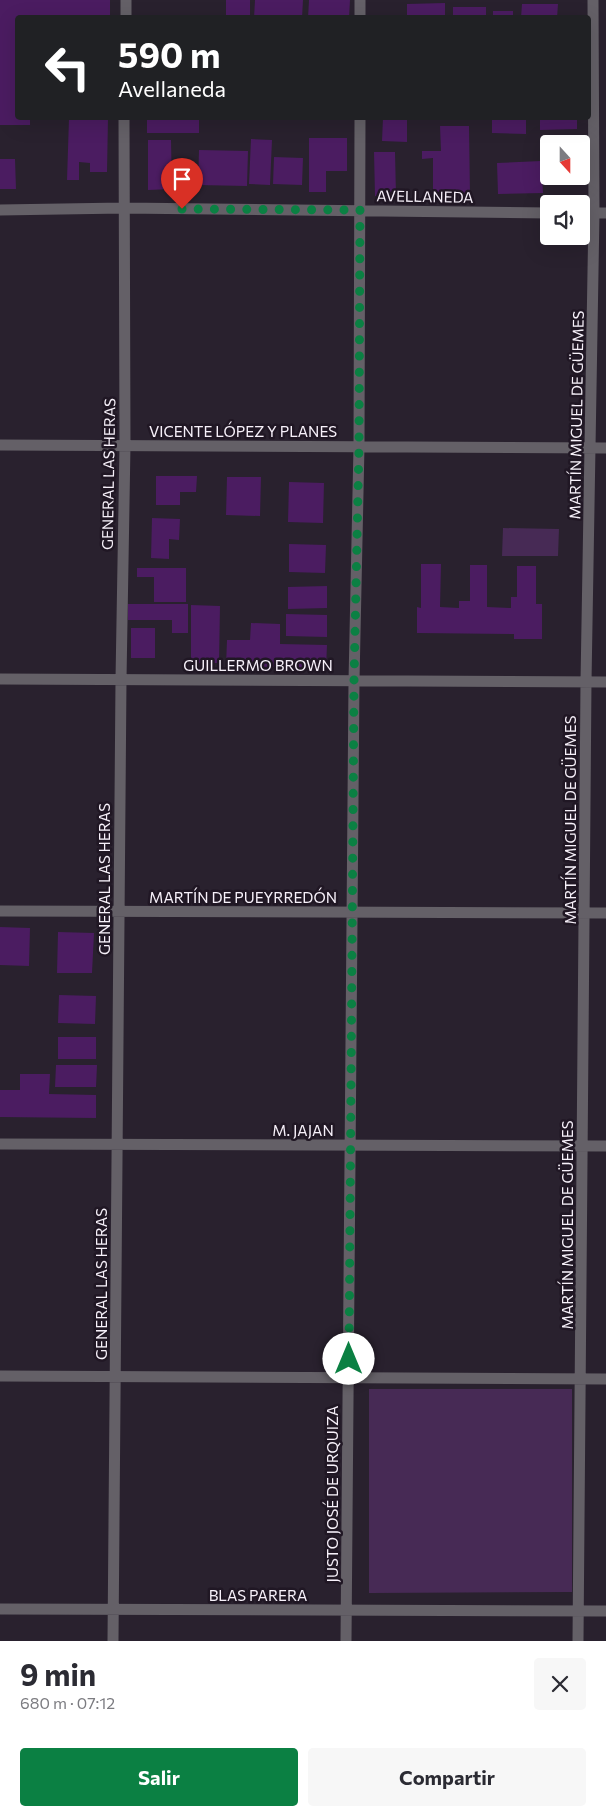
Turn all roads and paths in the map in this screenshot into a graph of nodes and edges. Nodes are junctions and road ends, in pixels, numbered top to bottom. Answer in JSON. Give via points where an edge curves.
{"nodes":[{"id":1,"x":126,"y":0,"type":"edge"},
{"id":2,"x":360,"y":0,"type":"edge"},
{"id":3,"x":592,"y":0,"type":"edge"},
{"id":4,"x":126,"y":15,"type":"edge"},
{"id":5,"x":360,"y":15,"type":"edge"},
{"id":6,"x":124,"y":120,"type":"edge"},
{"id":7,"x":360,"y":120,"type":"edge"},
{"id":8,"x":123,"y":208,"type":"junction"},
{"id":9,"x":0,"y":210,"type":"edge"},
{"id":10,"x":360,"y":210,"type":"junction"},
{"id":11,"x":540,"y":213,"type":"edge"},
{"id":12,"x":600,"y":213,"type":"edge"},
{"id":13,"x":0,"y":445,"type":"edge"},
{"id":14,"x":124,"y":445,"type":"junction"},
{"id":15,"x":359,"y":446,"type":"junction"},
{"id":16,"x":591,"y":448,"type":"junction"},
{"id":17,"x":606,"y":448,"type":"edge"},
{"id":18,"x":0,"y":679,"type":"edge"},
{"id":19,"x":121,"y":680,"type":"junction"},
{"id":20,"x":354,"y":681,"type":"junction"},
{"id":21,"x":586,"y":682,"type":"junction"},
{"id":22,"x":606,"y":682,"type":"edge"},
{"id":23,"x":0,"y":910,"type":"edge"},
{"id":24,"x":119,"y":911,"type":"junction"},
{"id":25,"x":352,"y":912,"type":"junction"},
{"id":26,"x":584,"y":913,"type":"junction"},
{"id":27,"x":606,"y":913,"type":"edge"},
{"id":28,"x":0,"y":1144,"type":"edge"},
{"id":29,"x":117,"y":1145,"type":"junction"},
{"id":30,"x":350,"y":1146,"type":"junction"},
{"id":31,"x":582,"y":1146,"type":"junction"},
{"id":32,"x":606,"y":1146,"type":"edge"},
{"id":33,"x":0,"y":1376,"type":"edge"},
{"id":34,"x":115,"y":1377,"type":"junction"},
{"id":35,"x":348,"y":1378,"type":"junction"},
{"id":36,"x":580,"y":1379,"type":"junction"},
{"id":37,"x":606,"y":1379,"type":"edge"},
{"id":38,"x":0,"y":1609,"type":"edge"},
{"id":39,"x":113,"y":1609,"type":"junction"},
{"id":40,"x":346,"y":1610,"type":"junction"},
{"id":41,"x":579,"y":1611,"type":"junction"},
{"id":42,"x":606,"y":1611,"type":"edge"},
{"id":43,"x":113,"y":1641,"type":"edge"},
{"id":44,"x":346,"y":1641,"type":"edge"},
{"id":45,"x":578,"y":1641,"type":"edge"}],
"edges":[{"from":1,"to":4,"type":"street"},
{"from":2,"to":5,"type":"street"},
{"from":3,"to":12,"type":"street","name":"MARTÍN MIGUEL DE GÜEMES"},
{"from":6,"to":8,"type":"street","name":"GENERAL LAS HERAS"},
{"from":7,"to":10,"type":"street","name":"JUSTO JOSÉ DE URQUIZA"},
{"from":8,"to":9,"type":"street","name":"AVELLANEDA"},
{"from":8,"to":10,"type":"street","name":"AVELLANEDA"},
{"from":8,"to":14,"type":"street","name":"GENERAL LAS HERAS"},
{"from":10,"to":11,"type":"street","name":"AVELLANEDA"},
{"from":10,"to":15,"type":"street","name":"JUSTO JOSÉ DE URQUIZA"},
{"from":12,"to":16,"type":"street","name":"MARTÍN MIGUEL DE GÜEMES"},
{"from":13,"to":14,"type":"street","name":"VICENTE LÓPEZ Y PLANES"},
{"from":14,"to":15,"type":"street","name":"VICENTE LÓPEZ Y PLANES"},
{"from":14,"to":19,"type":"street","name":"GENERAL LAS HERAS"},
{"from":15,"to":16,"type":"street","name":"VICENTE LÓPEZ Y PLANES"},
{"from":15,"to":20,"type":"street","name":"JUSTO JOSÉ DE URQUIZA"},
{"from":16,"to":17,"type":"street","name":"VICENTE LÓPEZ Y PLANES"},
{"from":16,"to":21,"type":"street","name":"MARTÍN MIGUEL DE GÜEMES"},
{"from":18,"to":19,"type":"street","name":"GUILLERMO BROWN"},
{"from":19,"to":20,"type":"street","name":"GUILLERMO BROWN"},
{"from":19,"to":24,"type":"street","name":"GENERAL LAS HERAS"},
{"from":20,"to":21,"type":"street","name":"GUILLERMO BROWN"},
{"from":20,"to":25,"type":"street","name":"JUSTO JOSÉ DE URQUIZA"},
{"from":21,"to":22,"type":"street","name":"GUILLERMO BROWN"},
{"from":21,"to":26,"type":"street","name":"MARTÍN MIGUEL DE GÜEMES"},
{"from":23,"to":24,"type":"street","name":"MARTÍN DE PUEYRREDÓN"},
{"from":24,"to":25,"type":"street","name":"MARTÍN DE PUEYRREDÓN"},
{"from":24,"to":29,"type":"street","name":"GENERAL LAS HERAS"},
{"from":25,"to":26,"type":"street","name":"MARTÍN DE PUEYRREDÓN"},
{"from":25,"to":30,"type":"street","name":"JUSTO JOSÉ DE URQUIZA"},
{"from":26,"to":27,"type":"street","name":"MARTÍN DE PUEYRREDÓN"},
{"from":26,"to":31,"type":"street","name":"MARTÍN MIGUEL DE GÜEMES"},
{"from":28,"to":29,"type":"street","name":"M. JAJAN"},
{"from":29,"to":30,"type":"street","name":"M. JAJAN"},
{"from":29,"to":34,"type":"street","name":"GENERAL LAS HERAS"},
{"from":30,"to":31,"type":"street","name":"M. JAJAN"},
{"from":30,"to":35,"type":"street","name":"JUSTO JOSÉ DE URQUIZA"},
{"from":31,"to":32,"type":"street","name":"M. JAJAN"},
{"from":31,"to":36,"type":"street","name":"MARTÍN MIGUEL DE GÜEMES"},
{"from":33,"to":34,"type":"street"},
{"from":34,"to":35,"type":"street"},
{"from":34,"to":39,"type":"street","name":"GENERAL LAS HERAS"},
{"from":35,"to":36,"type":"street"},
{"from":35,"to":40,"type":"street","name":"JUSTO JOSÉ DE URQUIZA"},
{"from":36,"to":37,"type":"street"},
{"from":36,"to":41,"type":"street","name":"MARTÍN MIGUEL DE GÜEMES"},
{"from":38,"to":39,"type":"street","name":"BLAS PARERA"},
{"from":39,"to":40,"type":"street","name":"BLAS PARERA"},
{"from":39,"to":43,"type":"street","name":"GENERAL LAS HERAS"},
{"from":40,"to":41,"type":"street","name":"BLAS PARERA"},
{"from":40,"to":44,"type":"street","name":"JUSTO JOSÉ DE URQUIZA"},
{"from":41,"to":42,"type":"street","name":"BLAS PARERA"},
{"from":41,"to":45,"type":"street","name":"MARTÍN MIGUEL DE GÜEMES"}]}
